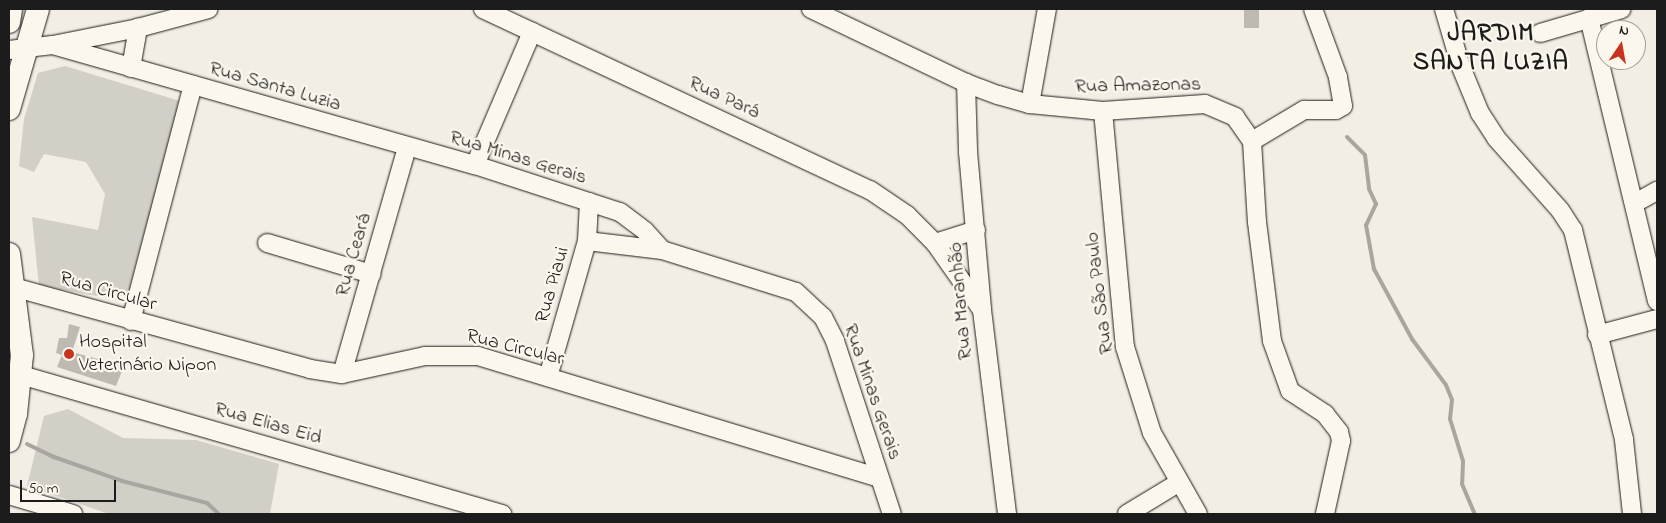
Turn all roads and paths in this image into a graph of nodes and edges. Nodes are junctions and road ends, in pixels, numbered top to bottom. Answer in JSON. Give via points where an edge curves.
{"nodes":[{"id":1,"x":11,"y":9,"type":"edge"},
{"id":2,"x":38,"y":9,"type":"edge"},
{"id":3,"x":209,"y":9,"type":"edge"},
{"id":4,"x":483,"y":9,"type":"edge"},
{"id":5,"x":811,"y":9,"type":"edge"},
{"id":6,"x":1047,"y":9,"type":"edge"},
{"id":7,"x":1313,"y":9,"type":"edge"},
{"id":8,"x":1444,"y":9,"type":"edge"},
{"id":9,"x":1622,"y":9,"type":"edge"},
{"id":10,"x":1589,"y":18,"type":"junction"},
{"id":11,"x":9,"y":22,"type":"edge"},
{"id":12,"x":138,"y":28,"type":"junction"},
{"id":13,"x":532,"y":32,"type":"junction"},
{"id":14,"x":1540,"y":33,"type":"dead end"},
{"id":15,"x":53,"y":45,"type":"junction"},
{"id":16,"x":17,"y":49,"type":"edge"},
{"id":17,"x":132,"y":68,"type":"junction"},
{"id":18,"x":966,"y":83,"type":"junction"},
{"id":19,"x":193,"y":85,"type":"junction"},
{"id":20,"x":1030,"y":104,"type":"junction"},
{"id":21,"x":9,"y":109,"type":"edge"},
{"id":22,"x":1103,"y":111,"type":"junction"},
{"id":23,"x":1252,"y":141,"type":"junction"},
{"id":24,"x":407,"y":147,"type":"junction"},
{"id":25,"x":475,"y":165,"type":"junction"},
{"id":26,"x":1657,"y":192,"type":"edge"},
{"id":27,"x":589,"y":202,"type":"junction"},
{"id":28,"x":1634,"y":203,"type":"junction"},
{"id":29,"x":976,"y":230,"type":"junction"},
{"id":30,"x":587,"y":241,"type":"junction"},
{"id":31,"x":267,"y":243,"type":"dead end"},
{"id":32,"x":936,"y":243,"type":"junction"},
{"id":33,"x":662,"y":250,"type":"junction"},
{"id":34,"x":9,"y":254,"type":"edge"},
{"id":35,"x":371,"y":274,"type":"junction"},
{"id":36,"x":13,"y":287,"type":"junction"},
{"id":37,"x":1657,"y":301,"type":"edge"},
{"id":38,"x":982,"y":310,"type":"junction"},
{"id":39,"x":1657,"y":319,"type":"edge"},
{"id":40,"x":131,"y":321,"type":"junction"},
{"id":41,"x":1597,"y":336,"type":"junction"},
{"id":42,"x":17,"y":359,"type":"edge"},
{"id":43,"x":342,"y":374,"type":"junction"},
{"id":44,"x":548,"y":377,"type":"junction"},
{"id":45,"x":9,"y":441,"type":"edge"},
{"id":46,"x":879,"y":478,"type":"junction"},
{"id":47,"x":1178,"y":483,"type":"junction"},
{"id":48,"x":9,"y":495,"type":"edge"},
{"id":49,"x":73,"y":514,"type":"edge"},
{"id":50,"x":502,"y":514,"type":"edge"},
{"id":51,"x":892,"y":514,"type":"edge"},
{"id":52,"x":1007,"y":514,"type":"edge"},
{"id":53,"x":1127,"y":514,"type":"edge"},
{"id":54,"x":1198,"y":514,"type":"edge"},
{"id":55,"x":1325,"y":514,"type":"edge"},
{"id":56,"x":1632,"y":514,"type":"edge"}],
"edges":[{"from":1,"to":11,"type":"main road"},
{"from":2,"to":16,"type":"main road"},
{"from":3,"to":12,"type":"street"},
{"from":4,"to":13,"type":"street","name":"Rua Pará"},
{"from":5,"to":18,"type":"street","name":"Rua Amazonas"},
{"from":6,"to":20,"type":"street"},
{"from":7,"to":23,"type":"street","via":[[1338,77],[1343,106],[1336,110],[1304,110]]},
{"from":8,"to":41,"type":"street","via":[[1461,67],[1480,113],[1496,138],[1560,210],[1573,230]]},
{"from":9,"to":10,"type":"street"},
{"from":10,"to":14,"type":"street"},
{"from":10,"to":28,"type":"street"},
{"from":12,"to":15,"type":"street"},
{"from":12,"to":17,"type":"street"},
{"from":13,"to":25,"type":"street"},
{"from":13,"to":32,"type":"street","name":"Rua Pará","via":[[870,190],[907,215]]},
{"from":15,"to":16,"type":"street"},
{"from":15,"to":17,"type":"street","name":"Rua Santa Luzia"},
{"from":16,"to":21,"type":"main road"},
{"from":17,"to":19,"type":"street","name":"Rua Santa Luzia"},
{"from":18,"to":20,"type":"street","name":"Rua Amazonas"},
{"from":18,"to":29,"type":"street","name":"Rua Maranhão"},
{"from":19,"to":24,"type":"street","name":"Rua Santa Luzia"},
{"from":19,"to":40,"type":"street"},
{"from":20,"to":22,"type":"street","name":"Rua Amazonas"},
{"from":22,"to":23,"type":"street","name":"Rua Amazonas","via":[[1204,104],[1235,117]]},
{"from":22,"to":47,"type":"street","name":"Rua São Paulo","via":[[1125,347],[1144,415]]},
{"from":23,"to":55,"type":"street","via":[[1257,222],[1272,341],[1290,391],[1332,420],[1341,441]]},
{"from":24,"to":25,"type":"street","name":"Rua Minas Gerais"},
{"from":24,"to":35,"type":"street","name":"Rua Ceará"},
{"from":25,"to":27,"type":"street","name":"Rua Minas Gerais"},
{"from":26,"to":28,"type":"street"},
{"from":27,"to":30,"type":"street","name":"Rua Piaui"},
{"from":27,"to":33,"type":"street","name":"Rua Minas Gerais","via":[[626,216]]},
{"from":28,"to":37,"type":"street"},
{"from":29,"to":32,"type":"street"},
{"from":29,"to":38,"type":"street","name":"Rua Maranhão"},
{"from":30,"to":33,"type":"street","name":"Rua Minas Gerais"},
{"from":30,"to":44,"type":"street","name":"Rua Piaui"},
{"from":31,"to":35,"type":"street"},
{"from":32,"to":38,"type":"street","name":"Rua Pará"},
{"from":33,"to":46,"type":"street","name":"Rua Minas Gerais","via":[[775,283],[811,303],[824,317],[835,341]]},
{"from":34,"to":36,"type":"main road"},
{"from":35,"to":43,"type":"street","name":"Rua Ceará"},
{"from":36,"to":40,"type":"street","name":"Rua Circular"},
{"from":36,"to":42,"type":"main road"},
{"from":38,"to":52,"type":"street","name":"Rua Maranhão"},
{"from":39,"to":41,"type":"street"},
{"from":40,"to":43,"type":"street","name":"Rua Circular"},
{"from":41,"to":56,"type":"street","via":[[1624,440]]},
{"from":42,"to":45,"type":"main road"},
{"from":42,"to":50,"type":"street","name":"Rua Elias Eid"},
{"from":43,"to":44,"type":"street","name":"Rua Circular","via":[[426,356],[455,354],[478,356]]},
{"from":44,"to":46,"type":"street","name":"Rua Circular"},
{"from":46,"to":51,"type":"street"},
{"from":47,"to":53,"type":"street"},
{"from":47,"to":54,"type":"street","name":"Rua São Paulo"},
{"from":48,"to":49,"type":"street"}]}
